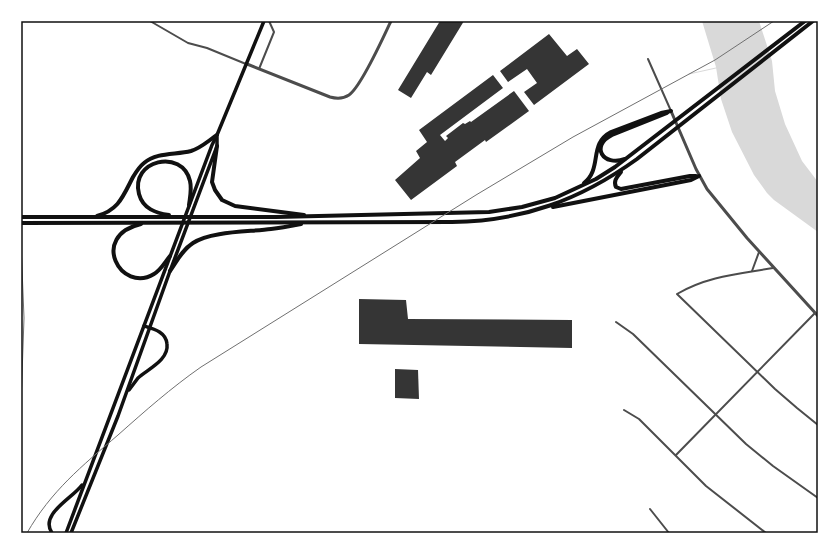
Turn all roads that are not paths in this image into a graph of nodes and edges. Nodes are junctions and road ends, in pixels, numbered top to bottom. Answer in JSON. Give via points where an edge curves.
{"nodes":[{"id":1,"x":150,"y":21,"type":"edge"},
{"id":2,"x":264,"y":21,"type":"edge"},
{"id":3,"x":269,"y":21,"type":"edge"},
{"id":4,"x":391,"y":21,"type":"edge"},
{"id":5,"x":805,"y":21,"type":"edge"},
{"id":6,"x":813,"y":21,"type":"edge"},
{"id":7,"x":648,"y":59,"type":"dead end"},
{"id":8,"x":247,"y":64,"type":"junction"},
{"id":9,"x":259,"y":69,"type":"junction"},
{"id":10,"x":671,"y":111,"type":"junction"},
{"id":11,"x":217,"y":135,"type":"junction"},
{"id":12,"x":217,"y":146,"type":"junction"},
{"id":13,"x":634,"y":154,"type":"junction"},
{"id":14,"x":628,"y":165,"type":"junction"},
{"id":15,"x":699,"y":176,"type":"junction"},
{"id":16,"x":575,"y":189,"type":"junction"},
{"id":17,"x":189,"y":205,"type":"junction"},
{"id":18,"x":535,"y":211,"type":"junction"},
{"id":19,"x":314,"y":216,"type":"junction"},
{"id":20,"x":21,"y":217,"type":"edge"},
{"id":21,"x":91,"y":217,"type":"junction"},
{"id":22,"x":180,"y":217,"type":"junction"},
{"id":23,"x":311,"y":222,"type":"junction"},
{"id":24,"x":21,"y":223,"type":"edge"},
{"id":25,"x":149,"y":223,"type":"junction"},
{"id":26,"x":759,"y":252,"type":"junction"},
{"id":27,"x":170,"y":256,"type":"junction"},
{"id":28,"x":773,"y":268,"type":"junction"},
{"id":29,"x":170,"y":271,"type":"junction"},
{"id":30,"x":752,"y":271,"type":"junction"},
{"id":31,"x":815,"y":313,"type":"junction"},
{"id":32,"x":818,"y":316,"type":"edge"},
{"id":33,"x":616,"y":322,"type":"dead end"},
{"id":34,"x":144,"y":326,"type":"junction"},
{"id":35,"x":150,"y":328,"type":"junction"},
{"id":36,"x":758,"y":372,"type":"junction"},
{"id":37,"x":126,"y":394,"type":"junction"},
{"id":38,"x":624,"y":410,"type":"dead end"},
{"id":39,"x":716,"y":414,"type":"junction"},
{"id":40,"x":818,"y":424,"type":"edge"},
{"id":41,"x":676,"y":455,"type":"junction"},
{"id":42,"x":87,"y":477,"type":"junction"},
{"id":43,"x":818,"y":498,"type":"edge"},
{"id":44,"x":650,"y":509,"type":"dead end"},
{"id":45,"x":52,"y":533,"type":"edge"},
{"id":46,"x":66,"y":533,"type":"edge"},
{"id":47,"x":71,"y":533,"type":"edge"},
{"id":48,"x":669,"y":533,"type":"edge"},
{"id":49,"x":766,"y":533,"type":"edge"}],
"edges":[{"from":1,"to":8,"type":"street","via":[[188,43]]},
{"from":2,"to":8,"type":"main road"},
{"from":3,"to":9,"type":"street","via":[[274,32]]},
{"from":4,"to":9,"type":"street","via":[[356,86],[343,98],[330,97]]},
{"from":5,"to":13,"type":"highway"},
{"from":6,"to":14,"type":"highway"},
{"from":7,"to":10,"type":"street"},
{"from":8,"to":9,"type":"street"},
{"from":8,"to":11,"type":"main road"},
{"from":10,"to":13,"type":"highway","via":[[609,137],[601,147],[602,154],[610,161]]},
{"from":10,"to":15,"type":"street"},
{"from":10,"to":16,"type":"highway","via":[[604,136],[597,147],[592,174]]},
{"from":11,"to":12,"type":"main road"},
{"from":11,"to":17,"type":"main road"},
{"from":11,"to":21,"type":"highway","via":[[195,150],[158,156],[146,161],[116,207]]},
{"from":12,"to":19,"type":"highway","via":[[212,182],[224,202],[235,206]]},
{"from":12,"to":29,"type":"main road"},
{"from":13,"to":16,"type":"highway","via":[[606,174]]},
{"from":14,"to":15,"type":"highway","via":[[615,180],[615,185],[619,189]]},
{"from":14,"to":18,"type":"highway","via":[[588,190]]},
{"from":15,"to":18,"type":"highway","via":[[691,180]]},
{"from":15,"to":26,"type":"street","via":[[716,201]]},
{"from":16,"to":19,"type":"highway","via":[[544,201],[500,211]]},
{"from":17,"to":22,"type":"highway","via":[[190,180],[181,166],[162,161],[152,164],[144,171],[138,187],[144,204],[156,213]]},
{"from":17,"to":27,"type":"main road"},
{"from":18,"to":23,"type":"highway","via":[[471,222]]},
{"from":19,"to":22,"type":"highway"},
{"from":20,"to":21,"type":"highway"},
{"from":21,"to":22,"type":"highway"},
{"from":23,"to":25,"type":"highway"},
{"from":23,"to":29,"type":"highway","via":[[203,238],[186,249]]},
{"from":24,"to":25,"type":"highway"},
{"from":25,"to":27,"type":"highway","via":[[129,228],[118,237],[114,253],[118,267],[132,277],[146,277],[156,272]]},
{"from":26,"to":28,"type":"street"},
{"from":26,"to":30,"type":"street"},
{"from":27,"to":34,"type":"main road"},
{"from":28,"to":30,"type":"street"},
{"from":28,"to":31,"type":"street"},
{"from":29,"to":35,"type":"main road"},
{"from":30,"to":36,"type":"street","via":[[712,278],[677,294]]},
{"from":31,"to":32,"type":"street"},
{"from":31,"to":36,"type":"street"},
{"from":33,"to":39,"type":"street","via":[[633,334]]},
{"from":34,"to":35,"type":"main road"},
{"from":34,"to":42,"type":"main road"},
{"from":35,"to":37,"type":"main road"},
{"from":35,"to":37,"type":"main road","via":[[165,337],[166,352]]},
{"from":36,"to":39,"type":"street"},
{"from":36,"to":40,"type":"street","via":[[786,399]]},
{"from":37,"to":47,"type":"main road"},
{"from":38,"to":41,"type":"street","via":[[639,419]]},
{"from":39,"to":41,"type":"street"},
{"from":39,"to":43,"type":"street","via":[[758,454]]},
{"from":41,"to":49,"type":"street","via":[[712,490]]},
{"from":42,"to":45,"type":"main road","via":[[77,492],[52,514],[49,526]]},
{"from":42,"to":46,"type":"main road"},
{"from":44,"to":48,"type":"street"}]}
